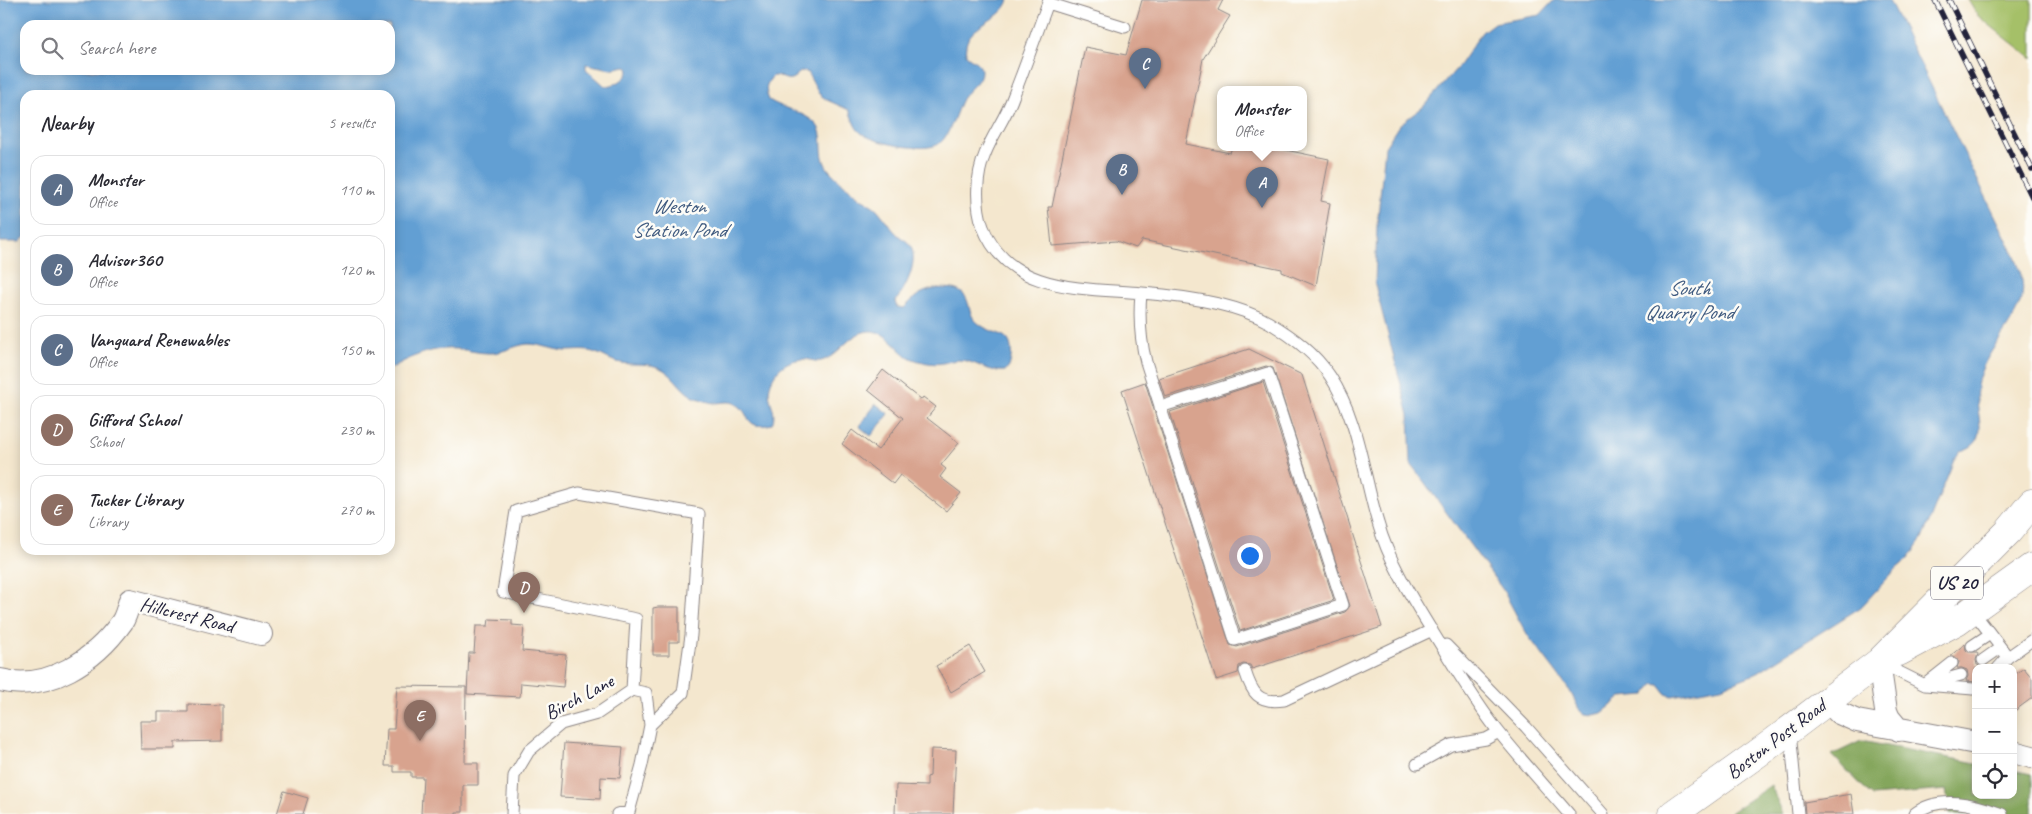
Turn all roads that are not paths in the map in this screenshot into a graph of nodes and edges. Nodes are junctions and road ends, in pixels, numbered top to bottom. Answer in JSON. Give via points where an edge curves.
{"nodes":[{"id":1,"x":1048,"y":2,"type":"edge"},
{"id":2,"x":1126,"y":28,"type":"dead end"},
{"id":3,"x":1141,"y":293,"type":"junction"},
{"id":4,"x":1160,"y":407,"type":"junction"},
{"id":5,"x":2032,"y":503,"type":"edge"},
{"id":6,"x":2032,"y":567,"type":"edge"},
{"id":7,"x":1972,"y":610,"type":"junction"},
{"id":8,"x":1432,"y":630,"type":"junction"},
{"id":9,"x":261,"y":634,"type":"dead end"},
{"id":10,"x":1990,"y":634,"type":"junction"},
{"id":11,"x":2032,"y":640,"type":"edge"},
{"id":12,"x":1972,"y":646,"type":"dead end"},
{"id":13,"x":2004,"y":652,"type":"junction"},
{"id":14,"x":1983,"y":660,"type":"dead end"},
{"id":15,"x":1879,"y":662,"type":"junction"},
{"id":16,"x":1952,"y":663,"type":"dead end"},
{"id":17,"x":2000,"y":664,"type":"edge"},
{"id":18,"x":1245,"y":671,"type":"dead end"},
{"id":19,"x":1961,"y":675,"type":"dead end"},
{"id":20,"x":0,"y":680,"type":"edge"},
{"id":21,"x":1925,"y":685,"type":"junction"},
{"id":22,"x":1972,"y":689,"type":"edge"},
{"id":23,"x":632,"y":690,"type":"junction"},
{"id":24,"x":1826,"y":701,"type":"junction"},
{"id":25,"x":650,"y":725,"type":"junction"},
{"id":26,"x":1790,"y":729,"type":"junction"},
{"id":27,"x":1899,"y":730,"type":"junction"},
{"id":28,"x":1499,"y":732,"type":"junction"},
{"id":29,"x":1972,"y":742,"type":"edge"},
{"id":30,"x":2017,"y":753,"type":"edge"},
{"id":31,"x":2032,"y":757,"type":"edge"},
{"id":32,"x":1417,"y":764,"type":"dead end"},
{"id":33,"x":512,"y":814,"type":"edge"},
{"id":34,"x":617,"y":814,"type":"edge"},
{"id":35,"x":1569,"y":814,"type":"edge"},
{"id":36,"x":1603,"y":814,"type":"edge"},
{"id":37,"x":1672,"y":814,"type":"edge"},
{"id":38,"x":1798,"y":814,"type":"edge"},
{"id":39,"x":1914,"y":814,"type":"edge"},
{"id":40,"x":2002,"y":814,"type":"edge"}],
"edges":[{"from":1,"to":2,"type":"lane"},
{"from":1,"to":3,"type":"lane","via":[[1012,100],[984,155],[978,191],[983,227],[1001,256],[1033,277],[1076,289]]},
{"from":3,"to":4,"type":"lane","via":[[1142,344]]},
{"from":3,"to":8,"type":"lane","via":[[1183,298],[1240,311],[1266,321],[1312,354],[1330,375],[1344,402],[1388,554]]},
{"from":4,"to":4,"type":"lane","via":[[1235,640],[1343,605],[1268,372]]},
{"from":5,"to":15,"type":"main road","name":"Boston Post Road","number":"US 20","via":[[2008,532]]},
{"from":6,"to":7,"type":"main road","name":"Boston Post Road","number":"US 20"},
{"from":7,"to":10,"type":"lane"},
{"from":7,"to":15,"type":"main road","name":"Boston Post Road","number":"US 20","via":[[1928,638]]},
{"from":8,"to":18,"type":"lane","via":[[1284,700],[1269,701],[1256,695]]},
{"from":8,"to":28,"type":"lane"},
{"from":8,"to":36,"type":"lane","via":[[1526,727]]},
{"from":9,"to":20,"type":"street","name":"Hillcrest Road","via":[[130,600],[122,621],[77,667],[41,681],[14,684]]},
{"from":10,"to":12,"type":"lane"},
{"from":10,"to":13,"type":"lane"},
{"from":11,"to":13,"type":"lane"},
{"from":13,"to":14,"type":"lane"},
{"from":13,"to":17,"type":"lane"},
{"from":15,"to":21,"type":"lane"},
{"from":15,"to":24,"type":"main road","name":"Boston Post Road","number":"US 20"},
{"from":15,"to":27,"type":"street","via":[[1886,711]]},
{"from":16,"to":21,"type":"lane"},
{"from":19,"to":21,"type":"lane"},
{"from":21,"to":22,"type":"lane"},
{"from":23,"to":25,"type":"lane","name":"Birch Lane","via":[[646,693]]},
{"from":23,"to":25,"type":"lane","via":[[636,619],[503,592],[516,511],[579,493],[699,514],[691,635],[683,693]]},
{"from":23,"to":33,"type":"lane","name":"Birch Lane","via":[[596,714],[561,724],[529,751],[514,776]]},
{"from":24,"to":26,"type":"main road","name":"Boston Post Road","number":"US 20"},
{"from":24,"to":27,"type":"street","via":[[1847,718]]},
{"from":25,"to":34,"type":"lane","name":"Birch Lane","via":[[629,812]]},
{"from":26,"to":37,"type":"main road","name":"Boston Post Road","number":"US 20"},
{"from":26,"to":38,"type":"lane"},
{"from":27,"to":29,"type":"street"},
{"from":28,"to":32,"type":"lane","via":[[1486,739],[1450,745]]},
{"from":28,"to":35,"type":"lane"},
{"from":30,"to":31,"type":"street"},
{"from":39,"to":40,"type":"lane","via":[[1930,805],[1950,802]]}]}
